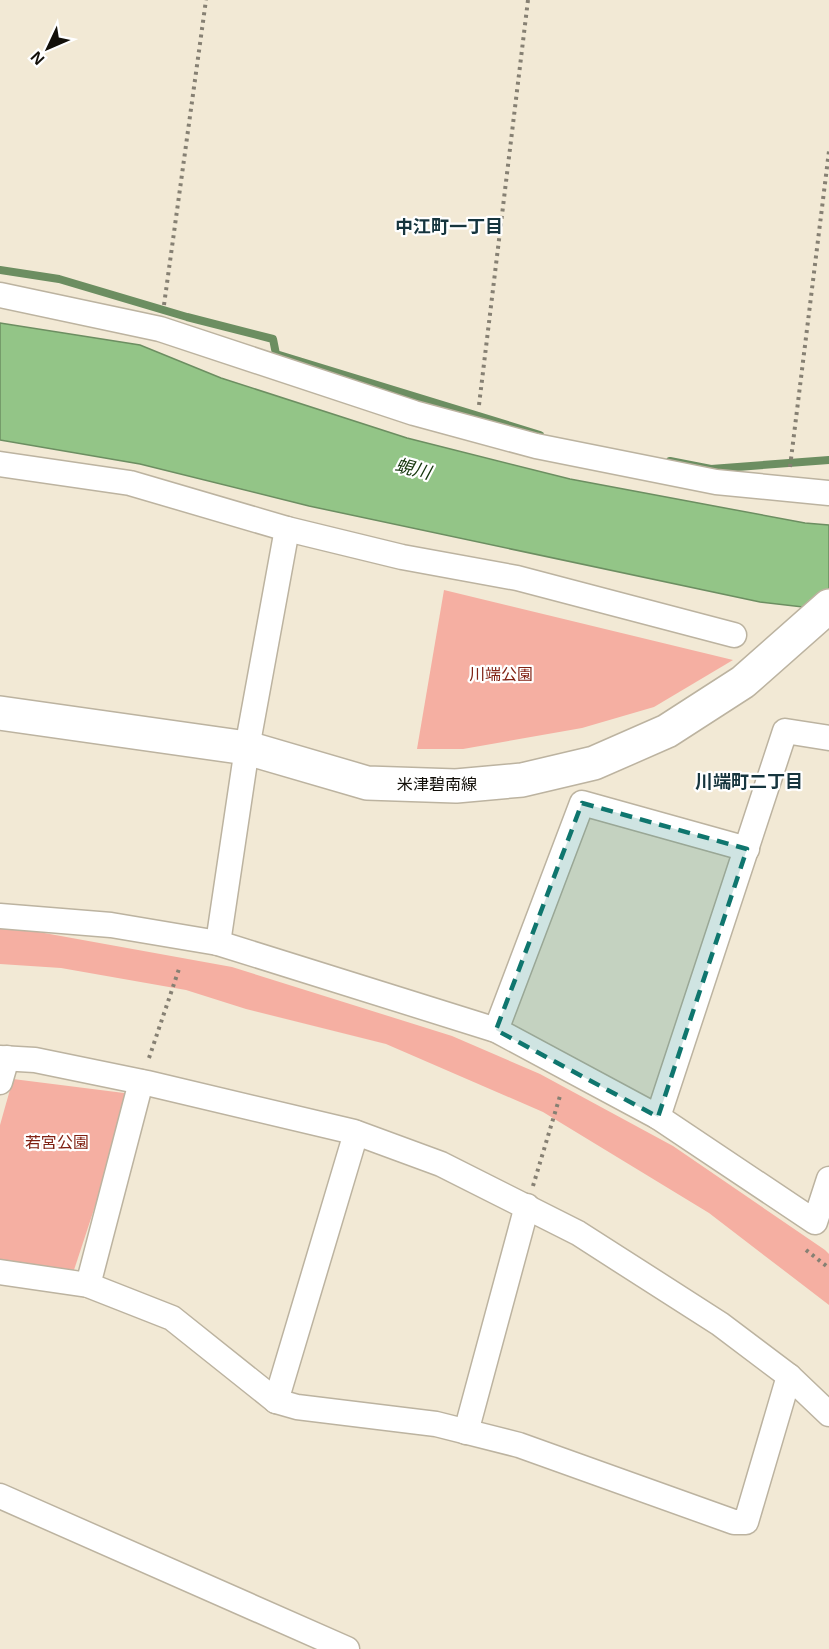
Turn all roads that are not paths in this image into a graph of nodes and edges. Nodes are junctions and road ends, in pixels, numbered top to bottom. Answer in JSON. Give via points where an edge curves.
{"nodes":[{"id":1,"x":0,"y":295,"type":"edge"},
{"id":2,"x":0,"y":464,"type":"edge"},
{"id":3,"x":829,"y":493,"type":"edge"},
{"id":4,"x":287,"y":530,"type":"junction"},
{"id":5,"x":829,"y":606,"type":"edge"},
{"id":6,"x":734,"y":635,"type":"dead end"},
{"id":7,"x":0,"y":713,"type":"edge"},
{"id":8,"x":829,"y":738,"type":"edge"},
{"id":9,"x":247,"y":748,"type":"junction"},
{"id":10,"x":747,"y":849,"type":"junction"},
{"id":11,"x":0,"y":916,"type":"edge"},
{"id":12,"x":218,"y":943,"type":"junction"},
{"id":13,"x":496,"y":1030,"type":"junction"},
{"id":14,"x":3,"y":1058,"type":"edge"},
{"id":15,"x":0,"y":1082,"type":"edge"},
{"id":16,"x":141,"y":1082,"type":"junction"},
{"id":17,"x":658,"y":1117,"type":"junction"},
{"id":18,"x":356,"y":1133,"type":"junction"},
{"id":19,"x":829,"y":1179,"type":"edge"},
{"id":20,"x":527,"y":1206,"type":"junction"},
{"id":21,"x":0,"y":1272,"type":"edge"},
{"id":22,"x":88,"y":1286,"type":"junction"},
{"id":23,"x":789,"y":1376,"type":"junction"},
{"id":24,"x":276,"y":1401,"type":"junction"},
{"id":25,"x":829,"y":1414,"type":"edge"},
{"id":26,"x":466,"y":1432,"type":"junction"},
{"id":27,"x":0,"y":1496,"type":"edge"},
{"id":28,"x":347,"y":1649,"type":"edge"}],
"edges":[{"from":1,"to":3,"type":"street","via":[[160,329],[403,409],[536,446],[716,482]]},
{"from":2,"to":4,"type":"street","via":[[130,483]]},
{"from":4,"to":6,"type":"street","via":[[402,557],[518,578]]},
{"from":4,"to":9,"type":"street"},
{"from":5,"to":9,"type":"main road","name":"米津碧南線","via":[[742,682],[667,731],[594,763],[522,780],[456,786],[367,783]]},
{"from":7,"to":9,"type":"main road","name":"米津碧南線"},
{"from":8,"to":10,"type":"street","via":[[785,731]]},
{"from":9,"to":12,"type":"street"},
{"from":10,"to":13,"type":"street","via":[[582,803]]},
{"from":10,"to":17,"type":"street"},
{"from":11,"to":12,"type":"street","via":[[111,925]]},
{"from":12,"to":13,"type":"street"},
{"from":13,"to":17,"type":"street"},
{"from":14,"to":15,"type":"street"},
{"from":14,"to":16,"type":"street","via":[[35,1060]]},
{"from":16,"to":18,"type":"street"},
{"from":16,"to":22,"type":"street"},
{"from":17,"to":19,"type":"street","via":[[815,1222]]},
{"from":18,"to":20,"type":"street","via":[[441,1164]]},
{"from":18,"to":24,"type":"street"},
{"from":20,"to":23,"type":"street","via":[[578,1233],[711,1318]]},
{"from":20,"to":26,"type":"street"},
{"from":21,"to":22,"type":"street"},
{"from":22,"to":24,"type":"street","via":[[172,1318]]},
{"from":23,"to":25,"type":"street"},
{"from":23,"to":26,"type":"street","via":[[746,1522],[734,1522],[519,1445]]},
{"from":24,"to":26,"type":"street","via":[[436,1424]]},
{"from":27,"to":28,"type":"street"}]}
